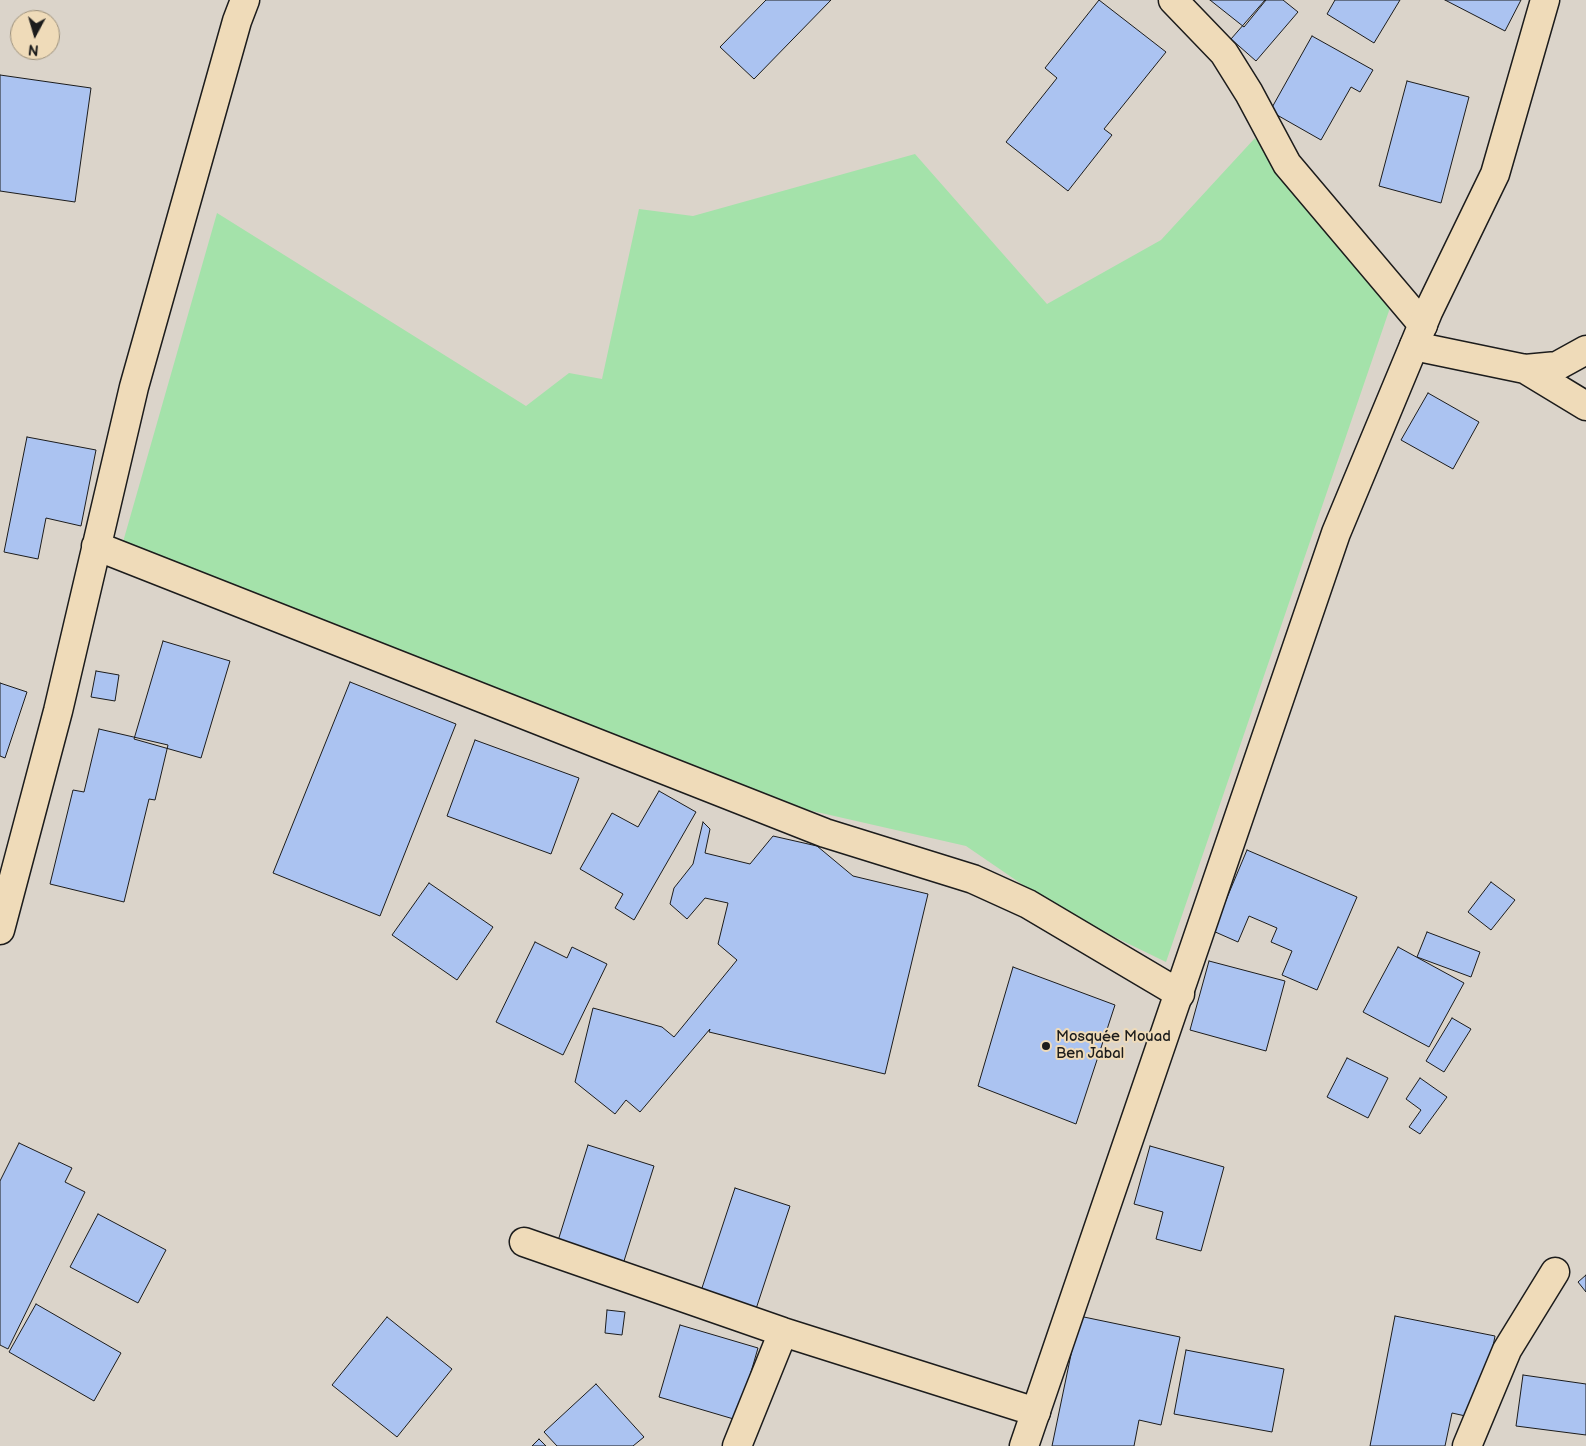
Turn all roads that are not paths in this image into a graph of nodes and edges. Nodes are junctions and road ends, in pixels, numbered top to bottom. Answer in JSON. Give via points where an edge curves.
{"nodes":[{"id":1,"x":245,"y":0,"type":"edge"},
{"id":2,"x":1174,"y":0,"type":"edge"},
{"id":3,"x":1545,"y":0,"type":"edge"},
{"id":4,"x":1418,"y":336,"type":"junction"},
{"id":5,"x":1586,"y":350,"type":"edge"},
{"id":6,"x":1525,"y":369,"type":"junction"},
{"id":7,"x":1586,"y":406,"type":"edge"},
{"id":8,"x":96,"y":546,"type":"junction"},
{"id":9,"x":0,"y":930,"type":"edge"},
{"id":10,"x":1180,"y":994,"type":"junction"},
{"id":11,"x":524,"y":1242,"type":"dead end"},
{"id":12,"x":1555,"y":1272,"type":"dead end"},
{"id":13,"x":783,"y":1332,"type":"junction"},
{"id":14,"x":1036,"y":1412,"type":"junction"},
{"id":15,"x":737,"y":1446,"type":"edge"},
{"id":16,"x":1024,"y":1446,"type":"edge"},
{"id":17,"x":1467,"y":1446,"type":"edge"}],
"edges":[{"from":1,"to":8,"type":"street","via":[[134,387]]},
{"from":2,"to":4,"type":"street","via":[[1224,53],[1287,164]]},
{"from":3,"to":4,"type":"street","via":[[1496,174]]},
{"from":4,"to":6,"type":"street"},
{"from":4,"to":10,"type":"street","via":[[1336,533]]},
{"from":5,"to":6,"type":"street","via":[[1557,366]]},
{"from":6,"to":7,"type":"street"},
{"from":8,"to":9,"type":"street","via":[[58,711]]},
{"from":8,"to":10,"type":"street","via":[[825,833],[973,879],[1028,904]]},
{"from":10,"to":14,"type":"street"},
{"from":11,"to":13,"type":"street"},
{"from":12,"to":17,"type":"street","via":[[1507,1350]]},
{"from":13,"to":14,"type":"street"},
{"from":13,"to":15,"type":"street"},
{"from":14,"to":16,"type":"street"}]}
